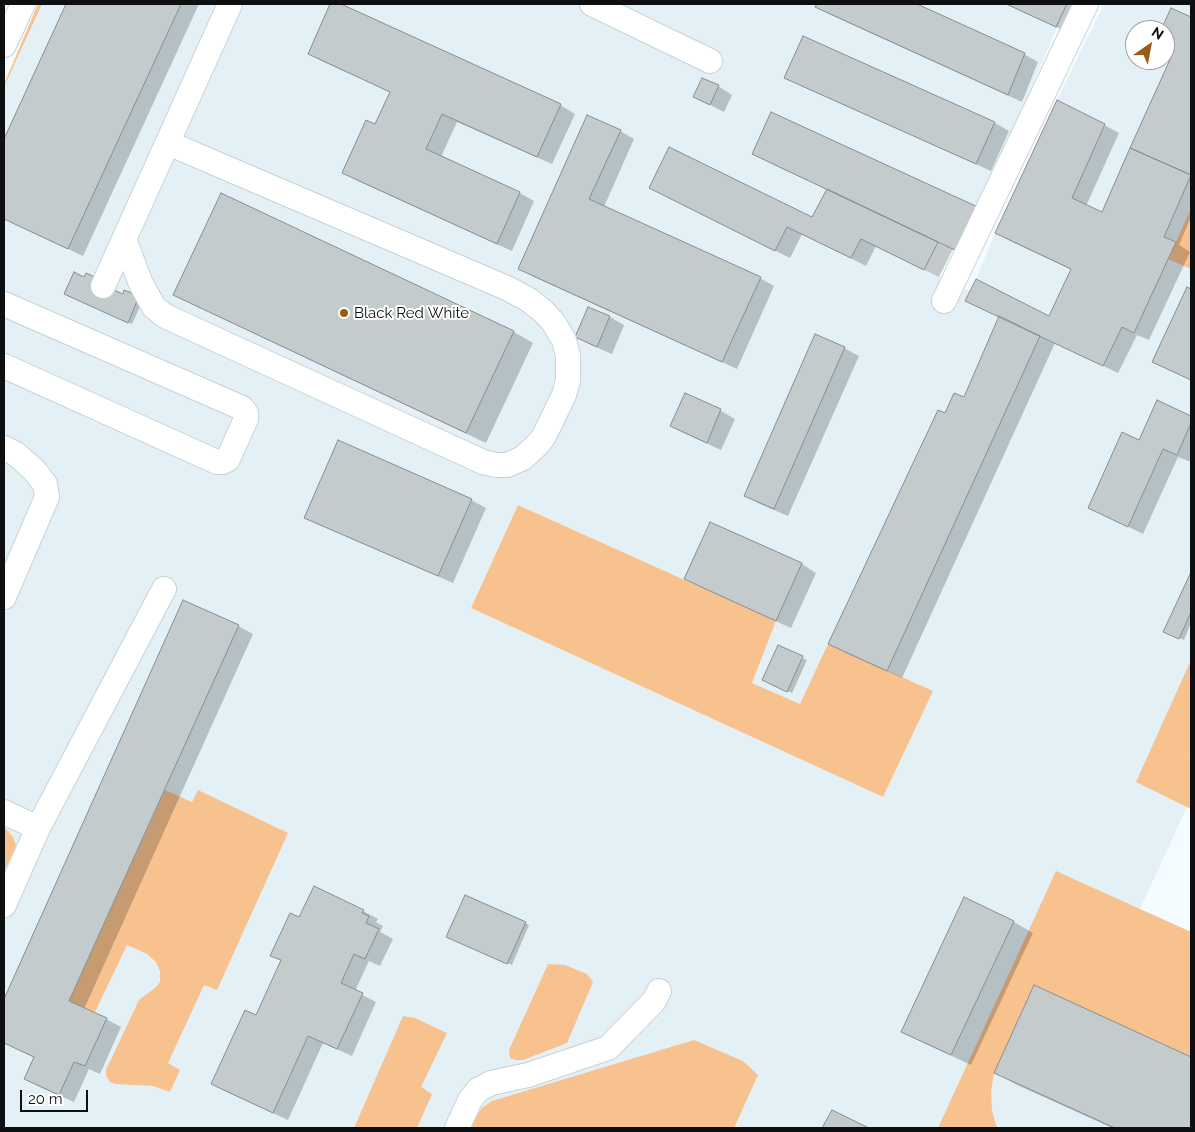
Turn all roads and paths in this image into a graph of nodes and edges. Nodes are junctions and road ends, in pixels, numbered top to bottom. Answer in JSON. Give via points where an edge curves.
{"nodes":[{"id":1,"x":23,"y":4,"type":"edge"},
{"id":2,"x":230,"y":4,"type":"edge"},
{"id":3,"x":1086,"y":4,"type":"edge"},
{"id":4,"x":608,"y":7,"type":"edge"},
{"id":5,"x":4,"y":45,"type":"edge"},
{"id":6,"x":710,"y":61,"type":"dead end"},
{"id":7,"x":168,"y":143,"type":"junction"},
{"id":8,"x":124,"y":239,"type":"junction"},
{"id":9,"x":103,"y":286,"type":"dead end"},
{"id":10,"x":944,"y":301,"type":"dead end"},
{"id":11,"x":4,"y":304,"type":"edge"},
{"id":12,"x":4,"y":366,"type":"edge"},
{"id":13,"x":4,"y":448,"type":"edge"},
{"id":14,"x":164,"y":589,"type":"dead end"},
{"id":15,"x":4,"y":597,"type":"edge"},
{"id":16,"x":4,"y":812,"type":"edge"},
{"id":17,"x":38,"y":828,"type":"junction"},
{"id":18,"x":4,"y":905,"type":"edge"},
{"id":19,"x":658,"y":991,"type":"dead end"},
{"id":20,"x":457,"y":1128,"type":"edge"}],
"edges":[{"from":1,"to":5,"type":"street"},
{"from":2,"to":7,"type":"street"},
{"from":3,"to":10,"type":"street"},
{"from":4,"to":6,"type":"street"},
{"from":7,"to":8,"type":"street"},
{"from":7,"to":8,"type":"street","via":[[529,300],[553,322],[564,340],[568,356],[564,395],[544,436],[523,458],[507,465],[483,462],[165,316],[154,307],[141,284]]},
{"from":8,"to":9,"type":"street"},
{"from":11,"to":12,"type":"street","via":[[242,408],[246,419],[228,459],[217,462]]},
{"from":13,"to":15,"type":"street","via":[[34,470],[45,484],[47,497]]},
{"from":14,"to":17,"type":"street"},
{"from":16,"to":17,"type":"street"},
{"from":17,"to":18,"type":"street"},
{"from":19,"to":20,"type":"street","via":[[654,1001],[608,1048],[478,1090]]}]}
